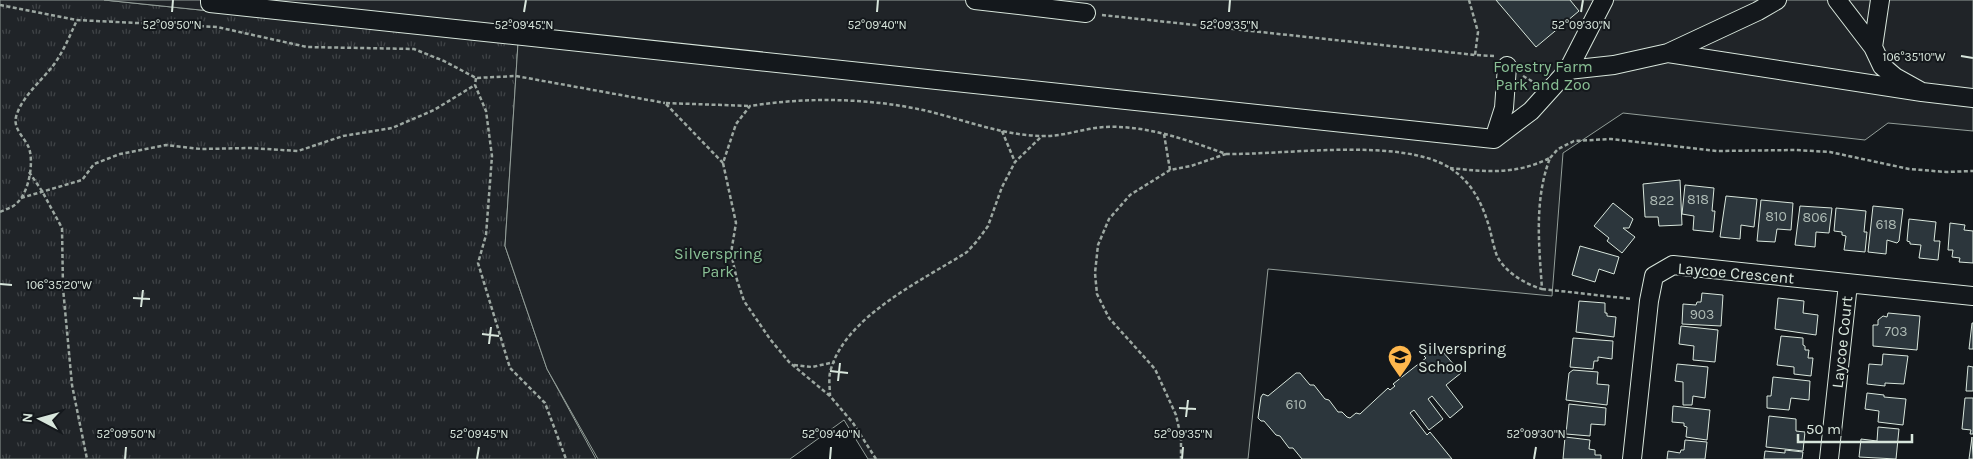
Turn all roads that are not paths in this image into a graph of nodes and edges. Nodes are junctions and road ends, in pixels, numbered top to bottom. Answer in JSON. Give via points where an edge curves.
{"nodes":[{"id":1,"x":210,"y":0,"type":"edge"},
{"id":2,"x":975,"y":0,"type":"edge"},
{"id":3,"x":1604,"y":0,"type":"edge"},
{"id":4,"x":1777,"y":0,"type":"edge"},
{"id":5,"x":1837,"y":0,"type":"edge"},
{"id":6,"x":1880,"y":0,"type":"edge"},
{"id":7,"x":1086,"y":13,"type":"road end"},
{"id":8,"x":1873,"y":47,"type":"junction"},
{"id":9,"x":1668,"y":53,"type":"junction"},
{"id":10,"x":1507,"y":66,"type":"dead end"},
{"id":11,"x":1568,"y":70,"type":"junction"},
{"id":12,"x":1922,"y":92,"type":"junction"},
{"id":13,"x":1973,"y":98,"type":"edge"},
{"id":14,"x":1494,"y":139,"type":"junction"},
{"id":15,"x":1848,"y":284,"type":"junction"},
{"id":16,"x":1973,"y":296,"type":"edge"},
{"id":17,"x":1632,"y":459,"type":"edge"},
{"id":18,"x":1829,"y":459,"type":"edge"}],
"edges":[{"from":1,"to":14,"type":"street","via":[[210,3]]},
{"from":2,"to":7,"type":"street"},
{"from":3,"to":11,"type":"street"},
{"from":4,"to":9,"type":"street"},
{"from":5,"to":8,"type":"street"},
{"from":6,"to":8,"type":"street"},
{"from":8,"to":12,"type":"street","via":[[1882,66]]},
{"from":9,"to":11,"type":"street","via":[[1614,65]]},
{"from":9,"to":12,"type":"street"},
{"from":10,"to":14,"type":"street","via":[[1504,108]]},
{"from":11,"to":14,"type":"street","via":[[1531,111]]},
{"from":12,"to":13,"type":"street"},
{"from":15,"to":16,"type":"street","name":"Laycoe Crescent"},
{"from":15,"to":17,"type":"street","name":"Laycoe Crescent","via":[[1673,265],[1654,276]]},
{"from":15,"to":18,"type":"street","name":"Laycoe Court"}]}
